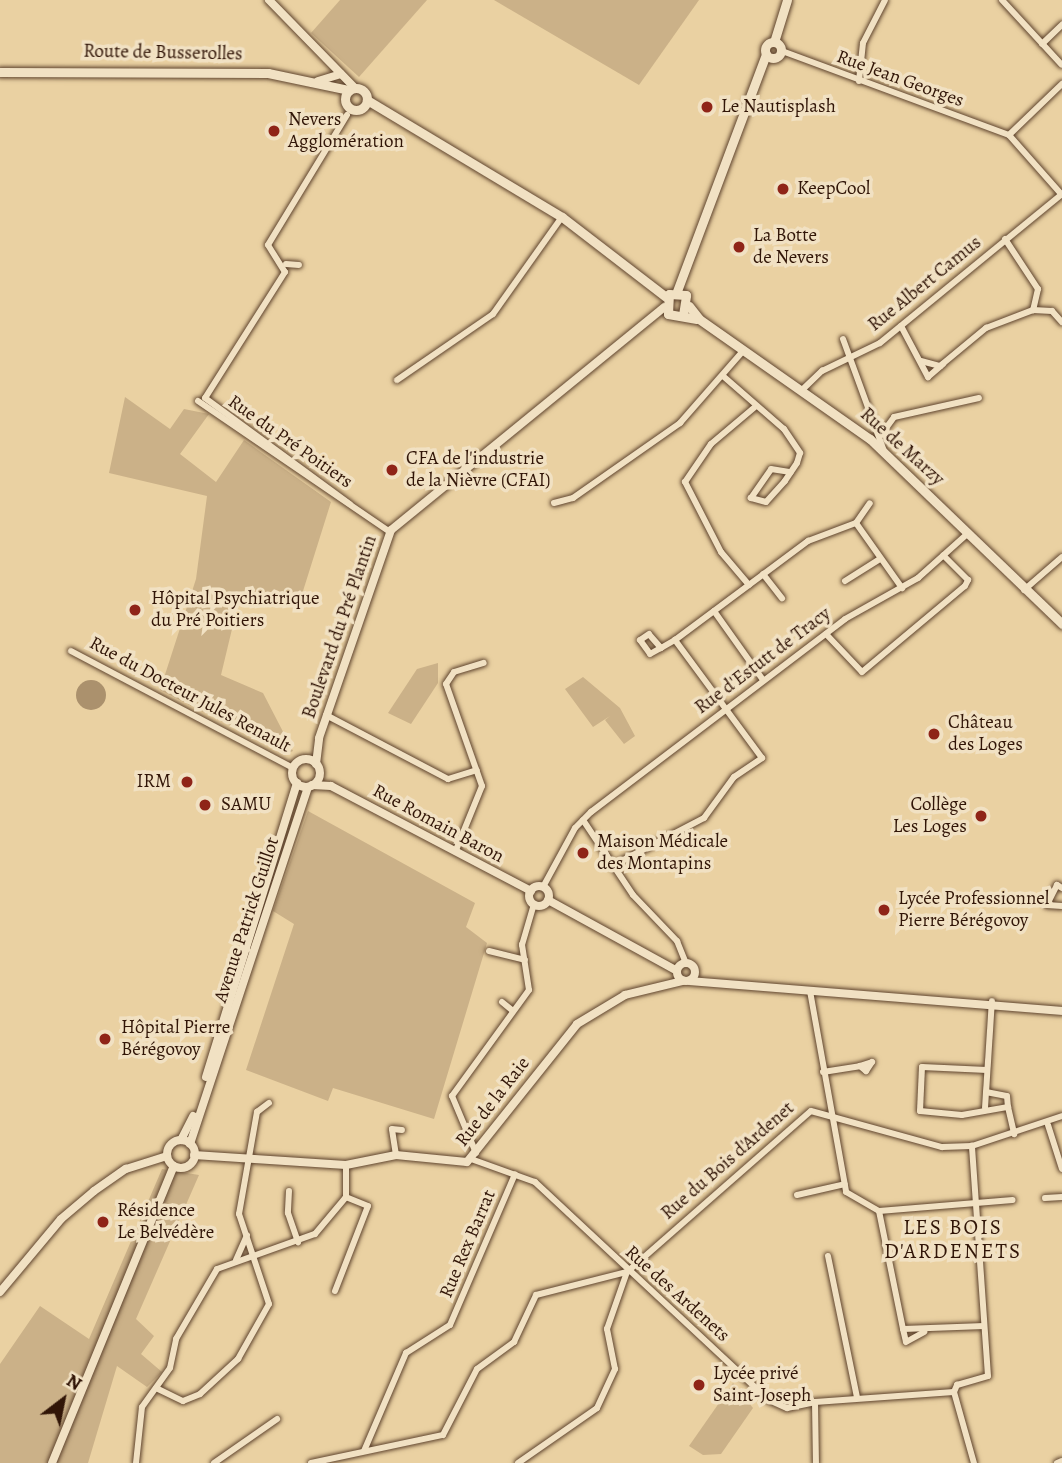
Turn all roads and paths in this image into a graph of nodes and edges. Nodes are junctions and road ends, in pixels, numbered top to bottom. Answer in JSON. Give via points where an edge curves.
{"nodes":[{"id":1,"x":269,"y":0,"type":"edge"},
{"id":2,"x":787,"y":0,"type":"edge"},
{"id":3,"x":886,"y":0,"type":"edge"},
{"id":4,"x":1002,"y":0,"type":"edge"},
{"id":5,"x":1062,"y":25,"type":"edge"},
{"id":6,"x":774,"y":42,"type":"junction"},
{"id":7,"x":1042,"y":44,"type":"junction"},
{"id":8,"x":774,"y":54,"type":"junction"},
{"id":9,"x":1062,"y":65,"type":"edge"},
{"id":10,"x":340,"y":71,"type":"junction"},
{"id":11,"x":0,"y":72,"type":"edge"},
{"id":12,"x":313,"y":81,"type":"junction"},
{"id":13,"x":859,"y":81,"type":"junction"},
{"id":14,"x":1062,"y":85,"type":"edge"},
{"id":15,"x":354,"y":100,"type":"junction"},
{"id":16,"x":1009,"y":135,"type":"junction"},
{"id":17,"x":1062,"y":194,"type":"edge"},
{"id":18,"x":562,"y":217,"type":"junction"},
{"id":19,"x":1005,"y":239,"type":"junction"},
{"id":20,"x":286,"y":264,"type":"junction"},
{"id":21,"x":299,"y":265,"type":"dead end"},
{"id":22,"x":681,"y":293,"type":"junction"},
{"id":23,"x":665,"y":302,"type":"junction"},
{"id":24,"x":690,"y":306,"type":"junction"},
{"id":25,"x":1033,"y":310,"type":"junction"},
{"id":26,"x":683,"y":315,"type":"junction"},
{"id":27,"x":672,"y":316,"type":"junction"},
{"id":28,"x":699,"y":319,"type":"junction"},
{"id":29,"x":656,"y":320,"type":"junction"},
{"id":30,"x":1062,"y":322,"type":"edge"},
{"id":31,"x":901,"y":326,"type":"junction"},
{"id":32,"x":843,"y":339,"type":"dead end"},
{"id":33,"x":744,"y":351,"type":"junction"},
{"id":34,"x":852,"y":357,"type":"junction"},
{"id":35,"x":921,"y":361,"type":"junction"},
{"id":36,"x":944,"y":363,"type":"junction"},
{"id":37,"x":723,"y":376,"type":"junction"},
{"id":38,"x":397,"y":380,"type":"dead end"},
{"id":39,"x":802,"y":390,"type":"junction"},
{"id":40,"x":979,"y":398,"type":"dead end"},
{"id":41,"x":755,"y":407,"type":"junction"},
{"id":42,"x":877,"y":424,"type":"junction"},
{"id":43,"x":886,"y":424,"type":"junction"},
{"id":44,"x":880,"y":436,"type":"junction"},
{"id":45,"x":884,"y":451,"type":"junction"},
{"id":46,"x":791,"y":472,"type":"junction"},
{"id":47,"x":554,"y":503,"type":"dead end"},
{"id":48,"x":870,"y":503,"type":"dead end"},
{"id":49,"x":856,"y":523,"type":"junction"},
{"id":50,"x":390,"y":532,"type":"junction"},
{"id":51,"x":967,"y":534,"type":"junction"},
{"id":52,"x":943,"y":555,"type":"junction"},
{"id":53,"x":1062,"y":557,"type":"edge"},
{"id":54,"x":880,"y":559,"type":"junction"},
{"id":55,"x":763,"y":574,"type":"junction"},
{"id":56,"x":845,"y":581,"type":"dead end"},
{"id":57,"x":749,"y":585,"type":"junction"},
{"id":58,"x":902,"y":588,"type":"junction"},
{"id":59,"x":1024,"y":590,"type":"junction"},
{"id":60,"x":782,"y":598,"type":"dead end"},
{"id":61,"x":714,"y":611,"type":"junction"},
{"id":62,"x":1062,"y":624,"type":"edge"},
{"id":63,"x":826,"y":634,"type":"junction"},
{"id":64,"x":675,"y":640,"type":"junction"},
{"id":65,"x":661,"y":648,"type":"dead end"},
{"id":66,"x":71,"y":651,"type":"dead end"},
{"id":67,"x":484,"y":663,"type":"dead end"},
{"id":68,"x":763,"y":680,"type":"junction"},
{"id":69,"x":726,"y":709,"type":"junction"},
{"id":70,"x":326,"y":715,"type":"junction"},
{"id":71,"x":318,"y":737,"type":"junction"},
{"id":72,"x":301,"y":760,"type":"junction"},
{"id":73,"x":293,"y":768,"type":"junction"},
{"id":74,"x":318,"y":768,"type":"junction"},
{"id":75,"x":477,"y":770,"type":"junction"},
{"id":76,"x":297,"y":783,"type":"junction"},
{"id":77,"x":310,"y":786,"type":"junction"},
{"id":78,"x":331,"y":786,"type":"junction"},
{"id":79,"x":580,"y":822,"type":"junction"},
{"id":80,"x":456,"y":850,"type":"junction"},
{"id":81,"x":612,"y":866,"type":"junction"},
{"id":82,"x":543,"y":887,"type":"junction"},
{"id":83,"x":1062,"y":888,"type":"edge"},
{"id":84,"x":531,"y":891,"type":"junction"},
{"id":85,"x":548,"y":900,"type":"junction"},
{"id":86,"x":534,"y":904,"type":"junction"},
{"id":87,"x":1062,"y":906,"type":"edge"},
{"id":88,"x":489,"y":951,"type":"dead end"},
{"id":89,"x":525,"y":960,"type":"junction"},
{"id":90,"x":667,"y":962,"type":"junction"},
{"id":91,"x":684,"y":973,"type":"junction"},
{"id":92,"x":668,"y":985,"type":"junction"},
{"id":93,"x":810,"y":991,"type":"junction"},
{"id":94,"x":992,"y":1001,"type":"junction"},
{"id":95,"x":502,"y":1002,"type":"dead end"},
{"id":96,"x":513,"y":1010,"type":"junction"},
{"id":97,"x":1062,"y":1011,"type":"edge"},
{"id":98,"x":860,"y":1066,"type":"dead end"},
{"id":99,"x":987,"y":1070,"type":"junction"},
{"id":100,"x":823,"y":1072,"type":"junction"},
{"id":101,"x":986,"y":1092,"type":"junction"},
{"id":102,"x":269,"y":1103,"type":"dead end"},
{"id":103,"x":1008,"y":1107,"type":"junction"},
{"id":104,"x":985,"y":1108,"type":"junction"},
{"id":105,"x":832,"y":1114,"type":"junction"},
{"id":106,"x":1062,"y":1116,"type":"edge"},
{"id":107,"x":1048,"y":1125,"type":"junction"},
{"id":108,"x":402,"y":1130,"type":"dead end"},
{"id":109,"x":1014,"y":1134,"type":"junction"},
{"id":110,"x":181,"y":1140,"type":"junction"},
{"id":111,"x":190,"y":1144,"type":"junction"},
{"id":112,"x":972,"y":1146,"type":"junction"},
{"id":113,"x":194,"y":1154,"type":"junction"},
{"id":114,"x":396,"y":1155,"type":"junction"},
{"id":115,"x":167,"y":1156,"type":"junction"},
{"id":116,"x":473,"y":1156,"type":"junction"},
{"id":117,"x":246,"y":1160,"type":"junction"},
{"id":118,"x":346,"y":1165,"type":"junction"},
{"id":119,"x":177,"y":1167,"type":"junction"},
{"id":120,"x":1062,"y":1169,"type":"edge"},
{"id":121,"x":515,"y":1174,"type":"junction"},
{"id":122,"x":845,"y":1184,"type":"junction"},
{"id":123,"x":289,"y":1191,"type":"dead end"},
{"id":124,"x":797,"y":1195,"type":"dead end"},
{"id":125,"x":1062,"y":1197,"type":"edge"},
{"id":126,"x":346,"y":1198,"type":"junction"},
{"id":127,"x":1045,"y":1198,"type":"dead end"},
{"id":128,"x":1013,"y":1200,"type":"dead end"},
{"id":129,"x":976,"y":1202,"type":"junction"},
{"id":130,"x":879,"y":1211,"type":"junction"},
{"id":131,"x":247,"y":1235,"type":"junction"},
{"id":132,"x":298,"y":1242,"type":"junction"},
{"id":133,"x":256,"y":1256,"type":"junction"},
{"id":134,"x":828,"y":1256,"type":"dead end"},
{"id":135,"x":236,"y":1260,"type":"junction"},
{"id":136,"x":627,"y":1272,"type":"junction"},
{"id":137,"x":335,"y":1291,"type":"dead end"},
{"id":138,"x":0,"y":1292,"type":"edge"},
{"id":139,"x":984,"y":1326,"type":"junction"},
{"id":140,"x":903,"y":1329,"type":"junction"},
{"id":141,"x":924,"y":1332,"type":"junction"},
{"id":142,"x":156,"y":1388,"type":"junction"},
{"id":143,"x":954,"y":1392,"type":"junction"},
{"id":144,"x":857,"y":1397,"type":"junction"},
{"id":145,"x":815,"y":1402,"type":"junction"},
{"id":146,"x":277,"y":1419,"type":"dead end"},
{"id":147,"x":360,"y":1452,"type":"junction"},
{"id":148,"x":1062,"y":1461,"type":"edge"},
{"id":149,"x":215,"y":1462,"type":"edge"},
{"id":150,"x":52,"y":1463,"type":"edge"},
{"id":151,"x":136,"y":1463,"type":"edge"},
{"id":152,"x":311,"y":1463,"type":"edge"},
{"id":153,"x":359,"y":1463,"type":"edge"},
{"id":154,"x":518,"y":1463,"type":"edge"},
{"id":155,"x":816,"y":1463,"type":"edge"},
{"id":156,"x":974,"y":1463,"type":"edge"},
{"id":157,"x":1057,"y":1463,"type":"edge"}],
"edges":[{"from":1,"to":10,"type":"street"},
{"from":2,"to":6,"type":"main road"},
{"from":3,"to":13,"type":"street","via":[[863,43]]},
{"from":4,"to":7,"type":"street"},
{"from":5,"to":7,"type":"street"},
{"from":6,"to":8,"type":"main road"},
{"from":6,"to":8,"type":"main road"},
{"from":7,"to":9,"type":"street"},
{"from":8,"to":13,"type":"street","name":"Rue Jean Georges"},
{"from":8,"to":22,"type":"main road","via":[[763,67]]},
{"from":10,"to":12,"type":"street"},
{"from":10,"to":15,"type":"street"},
{"from":11,"to":12,"type":"main road","name":"Route de Busserolles","via":[[145,67],[268,72]]},
{"from":12,"to":15,"type":"main road","name":"Route de Busserolles"},
{"from":13,"to":16,"type":"street","name":"Rue Jean Georges"},
{"from":14,"to":16,"type":"street"},
{"from":15,"to":18,"type":"main road","name":"Route de Busserolles","via":[[393,114]]},
{"from":15,"to":20,"type":"street","via":[[268,245]]},
{"from":16,"to":17,"type":"street"},
{"from":17,"to":19,"type":"street","name":"Rue Albert Camus"},
{"from":18,"to":23,"type":"main road","name":"Route de Busserolles"},
{"from":18,"to":38,"type":"street","via":[[493,314]]},
{"from":19,"to":25,"type":"street","via":[[1038,289]]},
{"from":19,"to":31,"type":"street","name":"Rue Albert Camus"},
{"from":20,"to":21,"type":"street"},
{"from":20,"to":50,"type":"street","name":"Rue du Pré Poitiers","via":[[201,399]]},
{"from":22,"to":23,"type":"main road"},
{"from":22,"to":24,"type":"main road","name":"Rue de Marzy"},
{"from":23,"to":27,"type":"main road","name":"Route de Busserolles"},
{"from":23,"to":29,"type":"street","name":"Boulevard du Pré Plantin"},
{"from":24,"to":26,"type":"main road"},
{"from":24,"to":28,"type":"main road","name":"Rue de Marzy"},
{"from":25,"to":30,"type":"street","via":[[1052,311]]},
{"from":25,"to":36,"type":"street","via":[[986,328]]},
{"from":26,"to":27,"type":"main road","name":"Rue de Marzy"},
{"from":26,"to":28,"type":"main road","name":"Rue de Marzy"},
{"from":27,"to":29,"type":"street","name":"Boulevard du Pré Plantin"},
{"from":28,"to":33,"type":"main road","name":"Rue de Marzy"},
{"from":29,"to":50,"type":"street","name":"Boulevard du Pré Plantin"},
{"from":31,"to":34,"type":"street","name":"Rue Albert Camus"},
{"from":31,"to":35,"type":"street"},
{"from":32,"to":34,"type":"street"},
{"from":33,"to":37,"type":"street"},
{"from":33,"to":39,"type":"main road","name":"Rue de Marzy"},
{"from":34,"to":39,"type":"street","name":"Rue Albert Camus"},
{"from":34,"to":42,"type":"street"},
{"from":35,"to":36,"type":"street"},
{"from":35,"to":36,"type":"street","via":[[933,377]]},
{"from":37,"to":41,"type":"street"},
{"from":37,"to":47,"type":"street","via":[[680,423],[573,498]]},
{"from":39,"to":45,"type":"main road","name":"Rue de Marzy"},
{"from":40,"to":43,"type":"street","via":[[917,410]]},
{"from":41,"to":46,"type":"street","via":[[798,446]]},
{"from":41,"to":57,"type":"street","via":[[711,444],[685,482],[715,542]]},
{"from":42,"to":43,"type":"street"},
{"from":42,"to":44,"type":"street"},
{"from":43,"to":44,"type":"street"},
{"from":44,"to":45,"type":"street"},
{"from":45,"to":51,"type":"main road","name":"Rue de Marzy"},
{"from":46,"to":46,"type":"street","via":[[766,502],[751,498],[771,469]]},
{"from":48,"to":49,"type":"street"},
{"from":49,"to":54,"type":"street"},
{"from":49,"to":55,"type":"street","via":[[808,541]]},
{"from":50,"to":70,"type":"street","name":"Boulevard du Pré Plantin"},
{"from":51,"to":52,"type":"street","name":"Rue d'Estutt de Tracy"},
{"from":51,"to":59,"type":"main road","name":"Rue de Marzy"},
{"from":52,"to":58,"type":"street","name":"Rue d'Estutt de Tracy"},
{"from":52,"to":63,"type":"street","via":[[968,580],[965,586],[862,672]]},
{"from":53,"to":59,"type":"street"},
{"from":54,"to":56,"type":"street"},
{"from":54,"to":58,"type":"street"},
{"from":55,"to":57,"type":"street"},
{"from":55,"to":60,"type":"street"},
{"from":57,"to":61,"type":"street"},
{"from":58,"to":63,"type":"street","name":"Rue d'Estutt de Tracy"},
{"from":59,"to":62,"type":"main road","name":"Rue de Marzy"},
{"from":61,"to":64,"type":"street"},
{"from":61,"to":68,"type":"street"},
{"from":63,"to":68,"type":"street","name":"Rue d'Estutt de Tracy"},
{"from":64,"to":65,"type":"street"},
{"from":64,"to":69,"type":"street"},
{"from":66,"to":73,"type":"street","name":"Rue du Docteur Jules Renault"},
{"from":67,"to":75,"type":"street","via":[[454,672],[446,684]]},
{"from":68,"to":69,"type":"street","name":"Rue d'Estutt de Tracy"},
{"from":69,"to":79,"type":"street","name":"Rue d'Estutt de Tracy"},
{"from":69,"to":81,"type":"street","via":[[762,758],[734,777],[704,818]]},
{"from":70,"to":71,"type":"street","name":"Boulevard du Pré Plantin"},
{"from":70,"to":75,"type":"street","via":[[448,779]]},
{"from":71,"to":72,"type":"street","name":"Boulevard du Pré Plantin"},
{"from":71,"to":74,"type":"street","name":"Boulevard du Pré Plantin"},
{"from":72,"to":73,"type":"street","name":"Boulevard du Pré Plantin"},
{"from":72,"to":74,"type":"street"},
{"from":73,"to":76,"type":"street"},
{"from":74,"to":77,"type":"street","name":"Avenue Patrick Guillot"},
{"from":74,"to":78,"type":"street","name":"Rue Romain Baron"},
{"from":75,"to":80,"type":"street","via":[[482,798]]},
{"from":76,"to":77,"type":"street","name":"Rue Romain Baron"},
{"from":76,"to":110,"type":"street","name":"Avenue Patrick Guillot","via":[[295,805]]},
{"from":77,"to":78,"type":"street","name":"Rue Romain Baron"},
{"from":77,"to":111,"type":"street","name":"Avenue Patrick Guillot"},
{"from":78,"to":80,"type":"street","name":"Rue Romain Baron"},
{"from":79,"to":81,"type":"street"},
{"from":79,"to":82,"type":"street"},
{"from":80,"to":84,"type":"street","name":"Rue Romain Baron"},
{"from":81,"to":91,"type":"street","via":[[677,941]]},
{"from":82,"to":84,"type":"street"},
{"from":82,"to":85,"type":"street"},
{"from":83,"to":87,"type":"street","via":[[1057,885],[1047,905]]},
{"from":84,"to":86,"type":"street"},
{"from":85,"to":86,"type":"street"},
{"from":85,"to":90,"type":"street"},
{"from":86,"to":89,"type":"street","via":[[522,945]]},
{"from":88,"to":89,"type":"street"},
{"from":89,"to":96,"type":"street","via":[[529,990]]},
{"from":90,"to":91,"type":"street"},
{"from":90,"to":92,"type":"street"},
{"from":91,"to":92,"type":"street"},
{"from":91,"to":93,"type":"street","via":[[708,985]]},
{"from":92,"to":116,"type":"street","name":"Rue de la Raie","via":[[625,995],[577,1024]]},
{"from":93,"to":94,"type":"street"},
{"from":93,"to":100,"type":"street"},
{"from":94,"to":97,"type":"street"},
{"from":94,"to":99,"type":"street"},
{"from":95,"to":96,"type":"street"},
{"from":96,"to":116,"type":"street","via":[[453,1091],[454,1111]]},
{"from":98,"to":100,"type":"street"},
{"from":99,"to":101,"type":"street"},
{"from":99,"to":104,"type":"street","via":[[919,1069],[920,1111],[962,1115]]},
{"from":100,"to":105,"type":"street"},
{"from":101,"to":103,"type":"street","via":[[1007,1096]]},
{"from":101,"to":104,"type":"street"},
{"from":102,"to":117,"type":"street","via":[[257,1112]]},
{"from":103,"to":104,"type":"street"},
{"from":103,"to":109,"type":"street"},
{"from":105,"to":112,"type":"street","name":"Rue du Bois d'Ardenet","via":[[934,1146]]},
{"from":105,"to":122,"type":"street"},
{"from":105,"to":136,"type":"street","name":"Rue du Bois d'Ardenet","via":[[805,1114]]},
{"from":106,"to":107,"type":"street","name":"Rue du Bois d'Ardenet"},
{"from":107,"to":109,"type":"street","name":"Rue du Bois d'Ardenet"},
{"from":107,"to":120,"type":"street"},
{"from":108,"to":114,"type":"street","via":[[393,1129]]},
{"from":109,"to":112,"type":"street","name":"Rue du Bois d'Ardenet"},
{"from":110,"to":111,"type":"street"},
{"from":110,"to":115,"type":"street","via":[[171,1144]]},
{"from":111,"to":113,"type":"street"},
{"from":112,"to":129,"type":"street"},
{"from":113,"to":117,"type":"street","name":"Rue de la Raie"},
{"from":113,"to":119,"type":"street"},
{"from":114,"to":116,"type":"street","name":"Rue de la Raie"},
{"from":114,"to":118,"type":"street","name":"Rue de la Raie"},
{"from":115,"to":119,"type":"street"},
{"from":115,"to":138,"type":"street","via":[[126,1169],[94,1191],[61,1219]]},
{"from":116,"to":121,"type":"street","name":"Rue des Ardenets"},
{"from":117,"to":118,"type":"street","name":"Rue de la Raie"},
{"from":117,"to":131,"type":"street","via":[[239,1214]]},
{"from":118,"to":126,"type":"street"},
{"from":119,"to":150,"type":"street"},
{"from":121,"to":136,"type":"street","name":"Rue des Ardenets","via":[[535,1182]]},
{"from":121,"to":147,"type":"street","name":"Rue Rex Barrat","via":[[450,1325],[406,1353]]},
{"from":122,"to":124,"type":"street"},
{"from":122,"to":130,"type":"street","via":[[846,1192]]},
{"from":123,"to":132,"type":"street","via":[[288,1213]]},
{"from":125,"to":127,"type":"street"},
{"from":126,"to":132,"type":"street","via":[[315,1234]]},
{"from":126,"to":137,"type":"street","via":[[368,1206]]},
{"from":128,"to":129,"type":"street"},
{"from":129,"to":130,"type":"street"},
{"from":129,"to":139,"type":"street"},
{"from":130,"to":140,"type":"street"},
{"from":131,"to":133,"type":"street"},
{"from":131,"to":135,"type":"street"},
{"from":132,"to":133,"type":"street"},
{"from":133,"to":135,"type":"street"},
{"from":133,"to":142,"type":"street","via":[[270,1300],[238,1359],[191,1400]]},
{"from":134,"to":144,"type":"street"},
{"from":135,"to":142,"type":"street","via":[[218,1269],[176,1339],[170,1368]]},
{"from":136,"to":145,"type":"street","name":"Rue des Ardenets","via":[[769,1399],[787,1408]]},
{"from":136,"to":147,"type":"street","via":[[536,1295],[514,1342],[477,1370],[443,1435]]},
{"from":136,"to":154,"type":"street","via":[[607,1329],[615,1370],[597,1408]]},
{"from":139,"to":141,"type":"street"},
{"from":139,"to":143,"type":"street","via":[[989,1376],[957,1385]]},
{"from":140,"to":141,"type":"street"},
{"from":140,"to":141,"type":"street","via":[[906,1342]]},
{"from":142,"to":151,"type":"street","via":[[142,1407]]},
{"from":143,"to":144,"type":"street","name":"Rue des Ardenets"},
{"from":143,"to":156,"type":"street"},
{"from":144,"to":145,"type":"street","name":"Rue des Ardenets"},
{"from":145,"to":155,"type":"street"},
{"from":146,"to":149,"type":"street"},
{"from":147,"to":152,"type":"street"},
{"from":147,"to":153,"type":"street"},
{"from":148,"to":157,"type":"street"}]}
